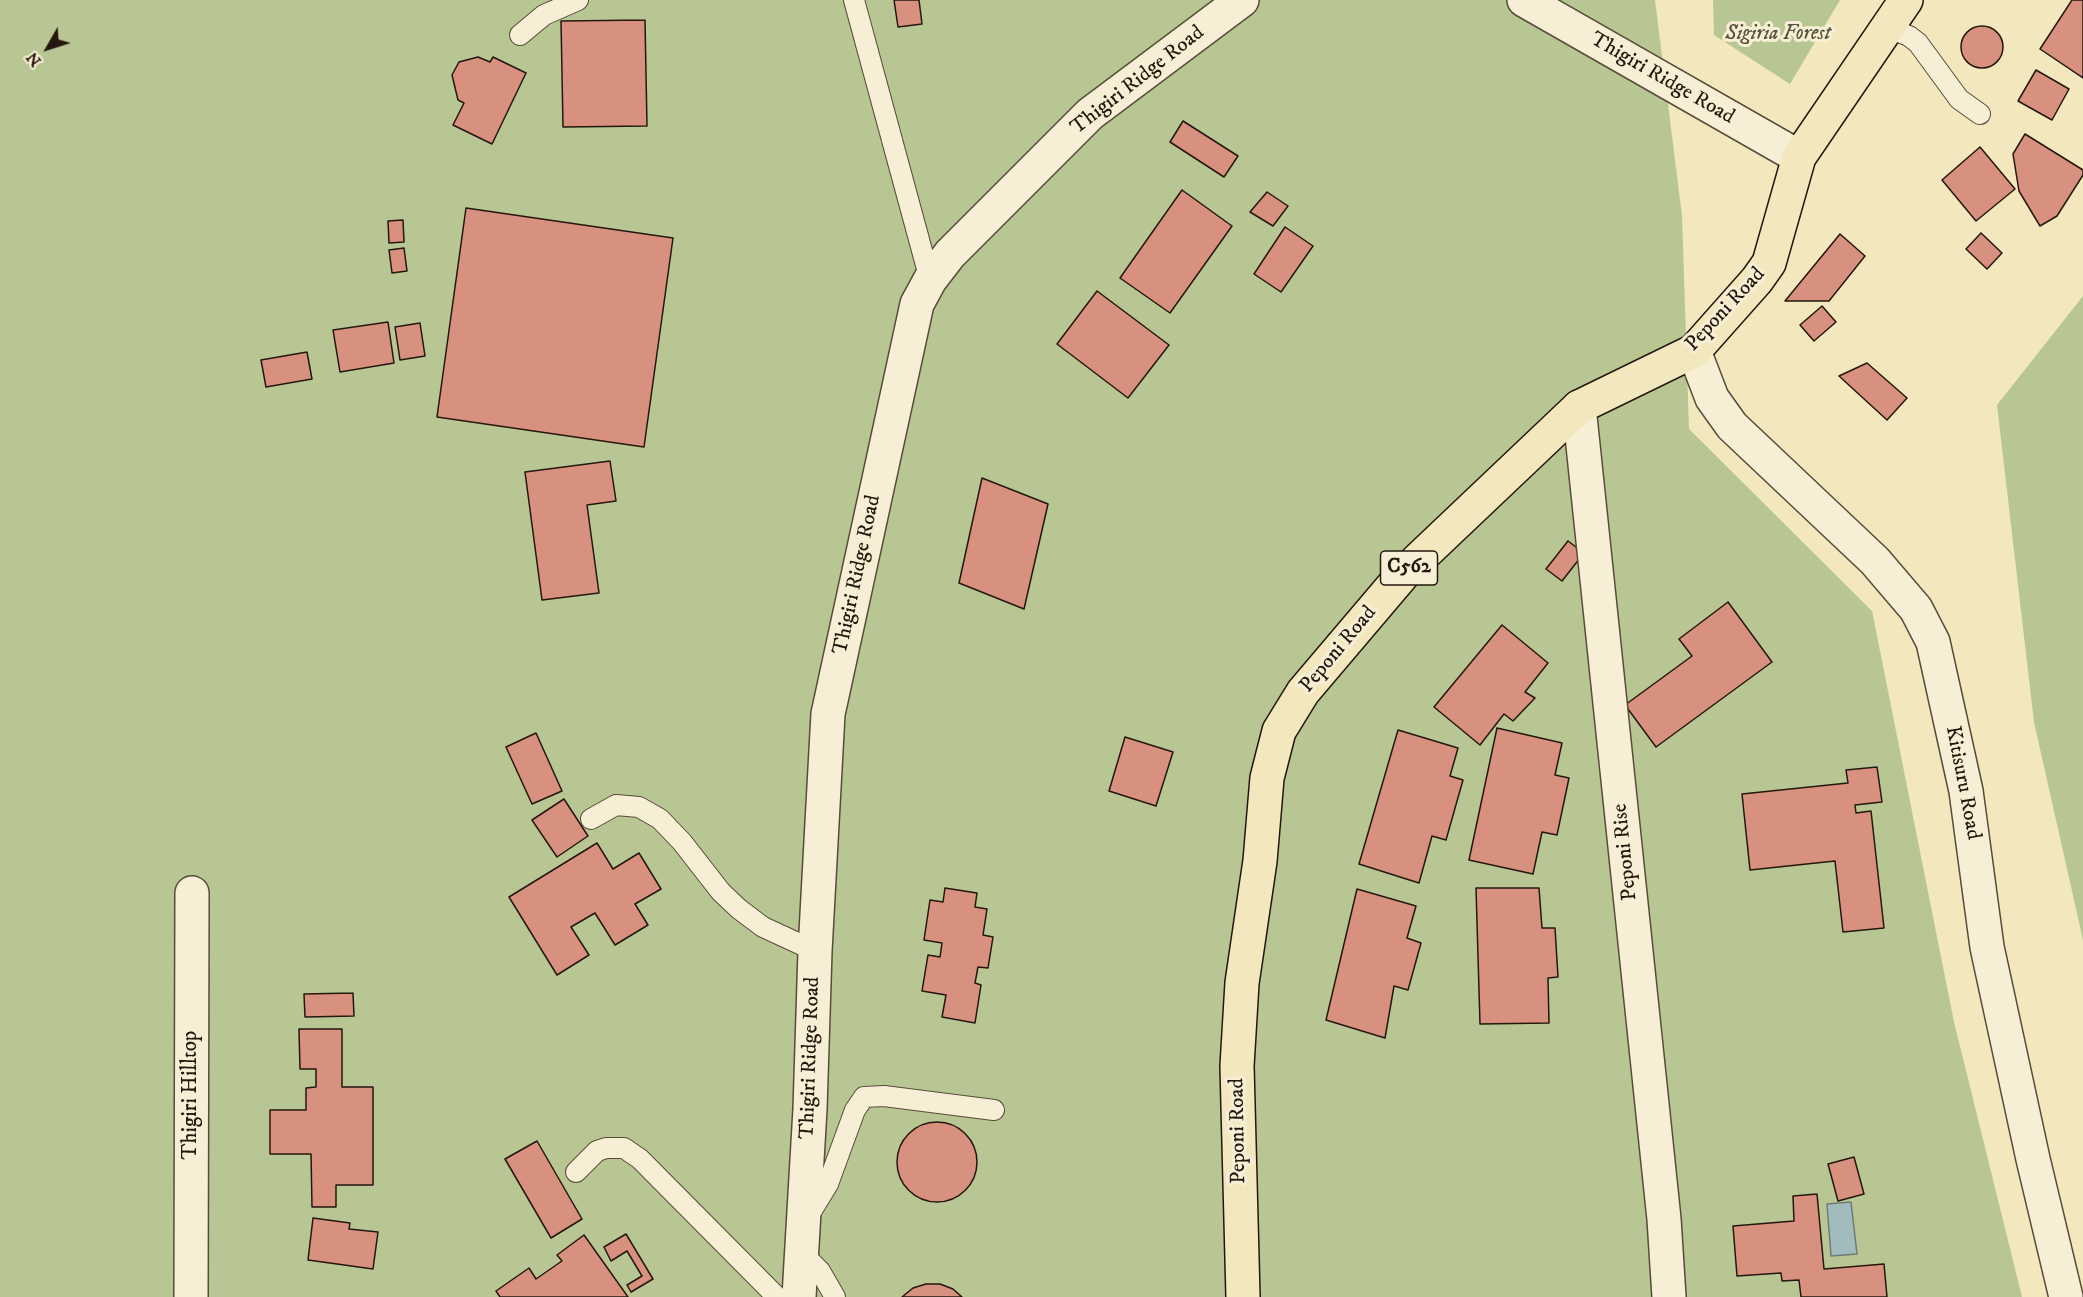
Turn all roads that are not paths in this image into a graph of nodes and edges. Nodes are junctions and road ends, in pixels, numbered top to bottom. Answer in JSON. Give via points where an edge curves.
{"nodes":[{"id":1,"x":578,"y":0,"type":"edge"},
{"id":2,"x":854,"y":0,"type":"edge"},
{"id":3,"x":1242,"y":0,"type":"edge"},
{"id":4,"x":1524,"y":0,"type":"edge"},
{"id":5,"x":1906,"y":0,"type":"edge"},
{"id":6,"x":1888,"y":28,"type":"junction"},
{"id":7,"x":520,"y":35,"type":"dead end"},
{"id":8,"x":1980,"y":114,"type":"dead end"},
{"id":9,"x":1799,"y":157,"type":"junction"},
{"id":10,"x":930,"y":280,"type":"junction"},
{"id":11,"x":1694,"y":351,"type":"junction"},
{"id":12,"x":1579,"y":407,"type":"junction"},
{"id":13,"x":591,"y":819,"type":"dead end"},
{"id":14,"x":192,"y":893,"type":"dead end"},
{"id":15,"x":815,"y":951,"type":"junction"},
{"id":16,"x":993,"y":1110,"type":"dead end"},
{"id":17,"x":576,"y":1173,"type":"dead end"},
{"id":18,"x":802,"y":1239,"type":"junction"},
{"id":19,"x":192,"y":1297,"type":"edge"},
{"id":20,"x":777,"y":1297,"type":"edge"},
{"id":21,"x":799,"y":1297,"type":"edge"},
{"id":22,"x":835,"y":1297,"type":"edge"},
{"id":23,"x":1243,"y":1297,"type":"edge"},
{"id":24,"x":1669,"y":1297,"type":"edge"},
{"id":25,"x":2066,"y":1297,"type":"edge"}],
"edges":[{"from":1,"to":7,"type":"lane","via":[[544,15]]},
{"from":2,"to":10,"type":"lane"},
{"from":3,"to":10,"type":"street","name":"Thigiri Ridge Road","via":[[1090,114],[950,254]]},
{"from":4,"to":9,"type":"street","name":"Thigiri Ridge Road"},
{"from":5,"to":6,"type":"main road","name":"Peponi Road","number":"C562"},
{"from":6,"to":8,"type":"lane","via":[[1918,43],[1959,99]]},
{"from":6,"to":9,"type":"main road","name":"Peponi Road","number":"C562"},
{"from":9,"to":11,"type":"main road","name":"Peponi Road","number":"C562","via":[[1769,263]]},
{"from":10,"to":15,"type":"street","name":"Thigiri Ridge Road","via":[[917,303],[909,337],[828,714]]},
{"from":11,"to":12,"type":"main road","name":"Peponi Road","number":"C562"},
{"from":11,"to":25,"type":"street","name":"Kitisuru Road","via":[[1712,398],[1732,426],[1875,561],[1916,609],[1933,642],[1966,791],[1987,947]]},
{"from":12,"to":23,"type":"main road","name":"Peponi Road","number":"C562","via":[[1404,573],[1303,692],[1279,732],[1267,778],[1260,861],[1242,983],[1237,1066]]},
{"from":12,"to":24,"type":"street","name":"Peponi Rise"},
{"from":13,"to":15,"type":"lane","via":[[616,806],[639,807],[660,819],[739,909],[763,927]]},
{"from":14,"to":19,"type":"street","name":"Thigiri Hilltop"},
{"from":15,"to":18,"type":"street","name":"Thigiri Ridge Road"},
{"from":16,"to":18,"type":"lane","via":[[884,1096],[864,1097],[855,1110],[828,1184]]},
{"from":17,"to":20,"type":"lane","via":[[597,1151],[606,1148],[624,1149],[640,1158]]},
{"from":18,"to":21,"type":"street","name":"Thigiri Ridge Road"},
{"from":18,"to":22,"type":"lane"}]}
